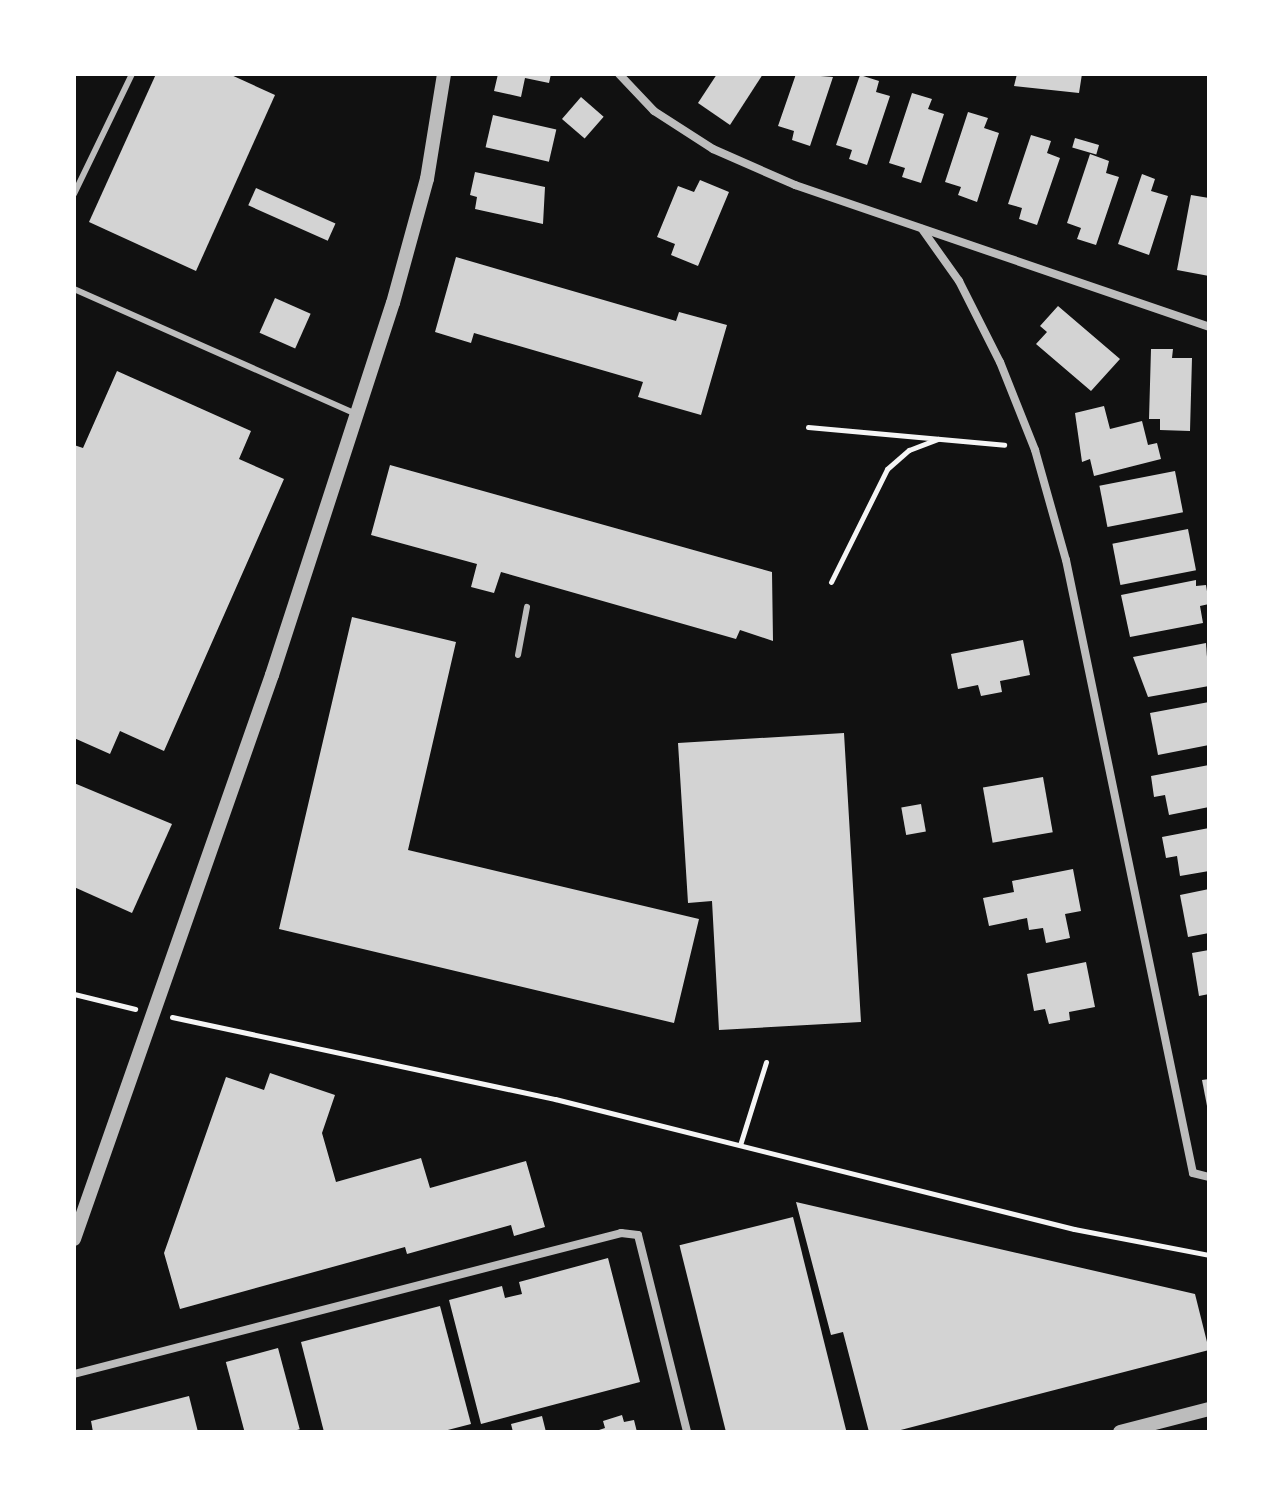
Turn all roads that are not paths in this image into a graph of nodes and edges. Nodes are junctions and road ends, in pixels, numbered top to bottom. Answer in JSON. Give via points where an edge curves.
{"nodes":[{"id":1,"x":132,"y":74,"type":"edge"},
{"id":2,"x":444,"y":74,"type":"edge"},
{"id":3,"x":619,"y":74,"type":"edge"},
{"id":4,"x":74,"y":194,"type":"edge"},
{"id":5,"x":922,"y":229,"type":"junction"},
{"id":6,"x":74,"y":289,"type":"edge"},
{"id":7,"x":1209,"y":327,"type":"edge"},
{"id":8,"x":356,"y":414,"type":"junction"},
{"id":9,"x":527,"y":607,"type":"dead end"},
{"id":10,"x":518,"y":655,"type":"dead end"},
{"id":11,"x":1209,"y":1177,"type":"edge"},
{"id":12,"x":74,"y":1239,"type":"edge"},
{"id":13,"x":74,"y":1374,"type":"edge"},
{"id":14,"x":1209,"y":1409,"type":"edge"},
{"id":15,"x":687,"y":1432,"type":"edge"},
{"id":16,"x":1120,"y":1432,"type":"edge"}],
"edges":[{"from":1,"to":4,"type":"lane"},
{"from":2,"to":8,"type":"street","via":[[416,222]]},
{"from":3,"to":5,"type":"street","via":[[654,111],[713,149],[795,185]]},
{"from":5,"to":7,"type":"street"},
{"from":5,"to":11,"type":"street","via":[[959,281],[1000,362],[1035,450],[1066,560],[1193,1173]]},
{"from":6,"to":8,"type":"lane"},
{"from":8,"to":12,"type":"street"},
{"from":9,"to":10,"type":"lane"},
{"from":13,"to":15,"type":"street","via":[[621,1233],[638,1235]]},
{"from":14,"to":16,"type":"street"}]}
